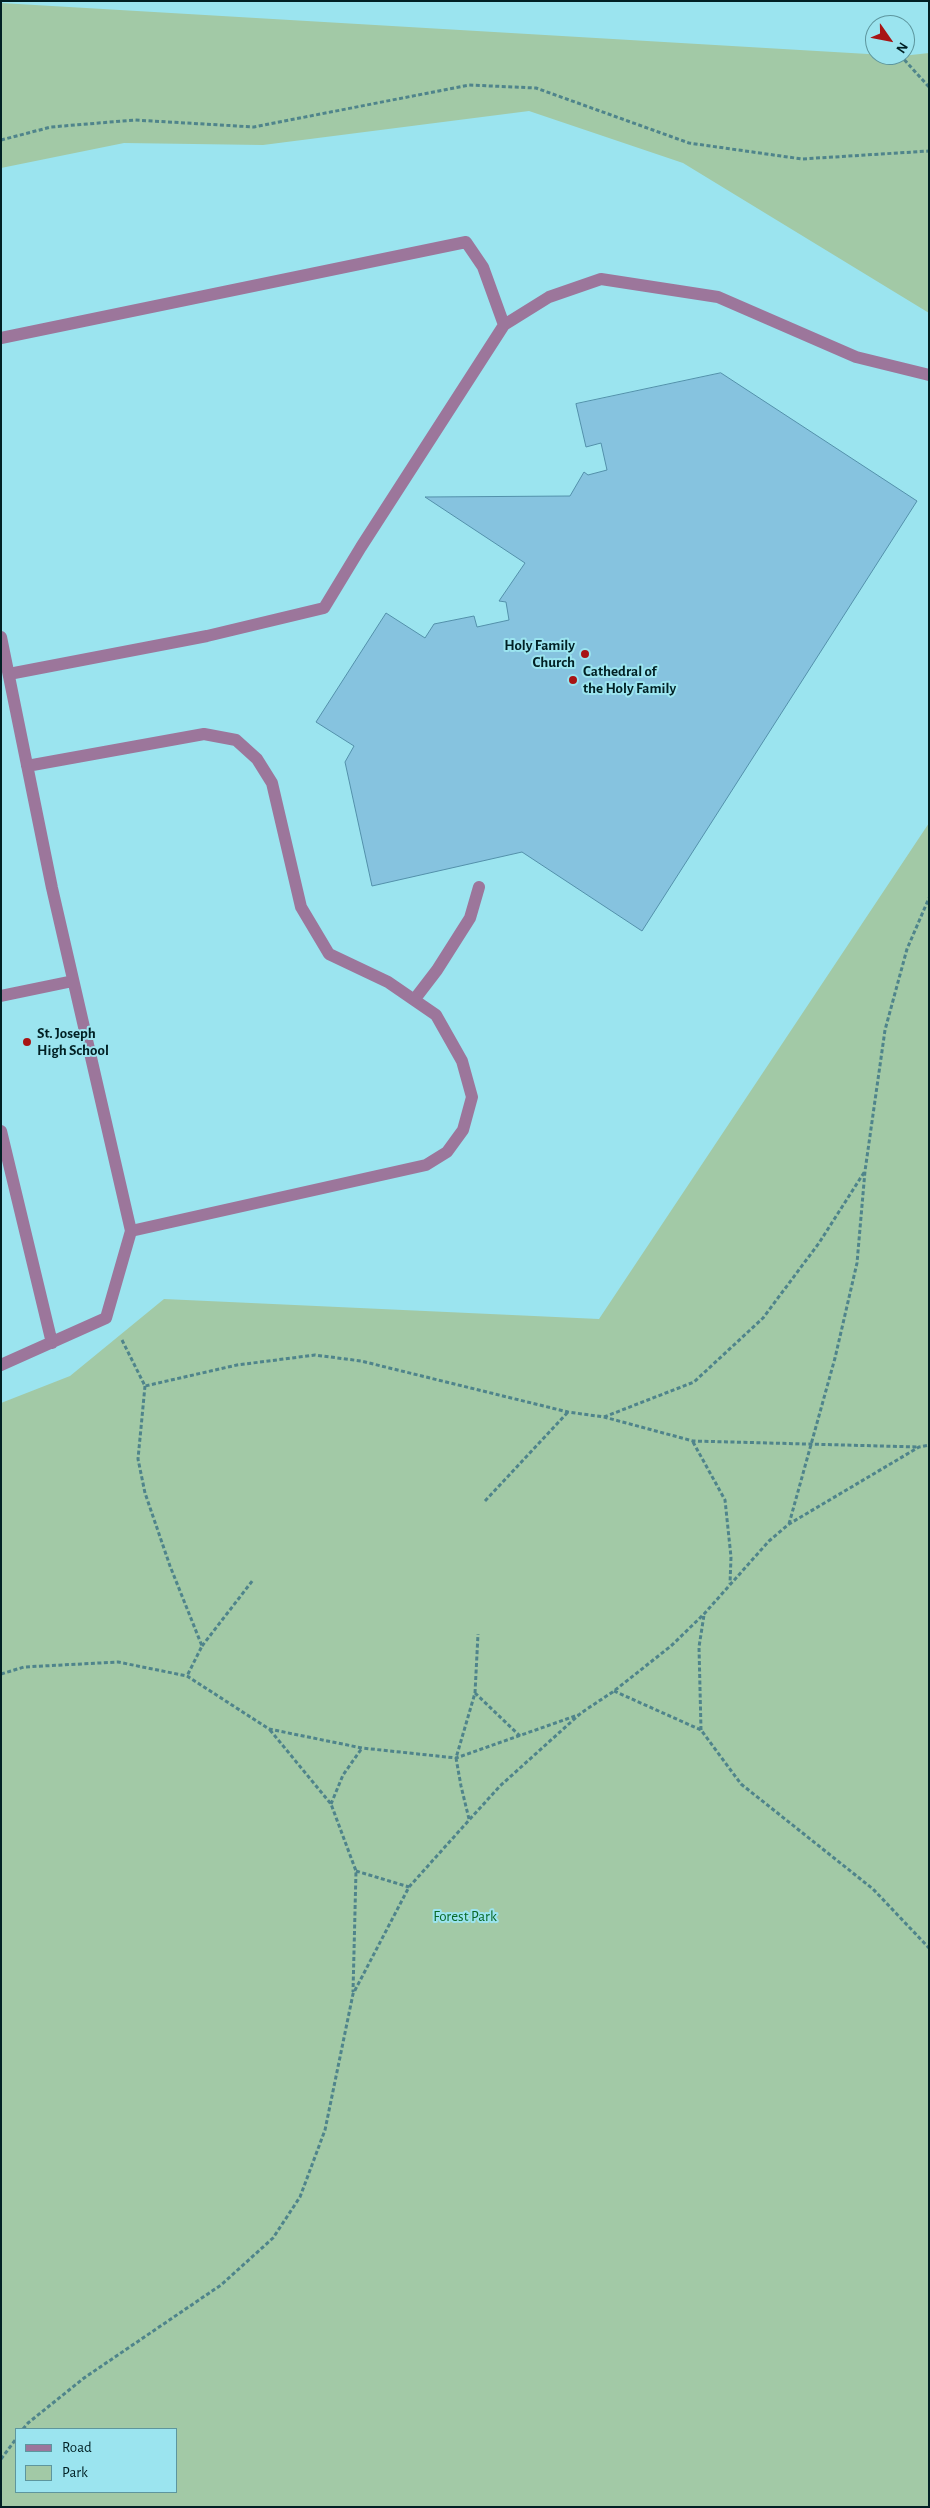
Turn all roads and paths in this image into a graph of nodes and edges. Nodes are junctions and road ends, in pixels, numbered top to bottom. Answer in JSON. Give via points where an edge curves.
{"nodes":[{"id":1,"x":909,"y":65,"type":"edge"},
{"id":2,"x":929,"y":87,"type":"edge"},
{"id":3,"x":1,"y":140,"type":"edge"},
{"id":4,"x":929,"y":151,"type":"edge"},
{"id":5,"x":504,"y":325,"type":"junction"},
{"id":6,"x":1,"y":338,"type":"edge"},
{"id":7,"x":929,"y":376,"type":"edge"},
{"id":8,"x":1,"y":637,"type":"edge"},
{"id":9,"x":9,"y":674,"type":"junction"},
{"id":10,"x":27,"y":766,"type":"junction"},
{"id":11,"x":479,"y":887,"type":"dead end"},
{"id":12,"x":929,"y":898,"type":"edge"},
{"id":13,"x":73,"y":981,"type":"junction"},
{"id":14,"x":1,"y":996,"type":"edge"},
{"id":15,"x":414,"y":1000,"type":"junction"},
{"id":16,"x":1,"y":1132,"type":"edge"},
{"id":17,"x":865,"y":1171,"type":"junction"},
{"id":18,"x":131,"y":1231,"type":"junction"},
{"id":19,"x":106,"y":1318,"type":"junction"},
{"id":20,"x":52,"y":1343,"type":"junction"},
{"id":21,"x":1,"y":1365,"type":"edge"},
{"id":22,"x":145,"y":1386,"type":"junction"},
{"id":23,"x":568,"y":1412,"type":"junction"},
{"id":24,"x":604,"y":1417,"type":"junction"},
{"id":25,"x":693,"y":1441,"type":"junction"},
{"id":26,"x":812,"y":1445,"type":"junction"},
{"id":27,"x":929,"y":1445,"type":"edge"},
{"id":28,"x":920,"y":1447,"type":"junction"},
{"id":29,"x":486,"y":1501,"type":"dead end"},
{"id":30,"x":788,"y":1524,"type":"junction"},
{"id":31,"x":253,"y":1580,"type":"dead end"},
{"id":32,"x":730,"y":1585,"type":"junction"},
{"id":33,"x":704,"y":1614,"type":"junction"},
{"id":34,"x":478,"y":1634,"type":"dead end"},
{"id":35,"x":202,"y":1646,"type":"junction"},
{"id":36,"x":1,"y":1674,"type":"edge"},
{"id":37,"x":187,"y":1676,"type":"junction"},
{"id":38,"x":614,"y":1691,"type":"junction"},
{"id":39,"x":475,"y":1693,"type":"junction"},
{"id":40,"x":581,"y":1714,"type":"junction"},
{"id":41,"x":270,"y":1729,"type":"junction"},
{"id":42,"x":702,"y":1730,"type":"junction"},
{"id":43,"x":520,"y":1736,"type":"junction"},
{"id":44,"x":362,"y":1748,"type":"junction"},
{"id":45,"x":456,"y":1758,"type":"junction"},
{"id":46,"x":332,"y":1804,"type":"junction"},
{"id":47,"x":470,"y":1819,"type":"junction"},
{"id":48,"x":356,"y":1871,"type":"junction"},
{"id":49,"x":408,"y":1887,"type":"junction"},
{"id":50,"x":929,"y":1948,"type":"edge"},
{"id":51,"x":353,"y":1994,"type":"junction"},
{"id":52,"x":24,"y":2428,"type":"edge"},
{"id":53,"x":15,"y":2440,"type":"edge"},
{"id":54,"x":1,"y":2460,"type":"edge"}],
"edges":[{"from":1,"to":2,"type":"path"},
{"from":3,"to":4,"type":"path","via":[[51,127],[135,120],[254,126],[469,85],[536,88],[689,143],[802,159]]},
{"from":5,"to":6,"type":"lane","via":[[483,267],[466,242]]},
{"from":5,"to":7,"type":"lane","via":[[549,297],[601,279],[718,297],[856,357]]},
{"from":5,"to":9,"type":"lane","via":[[324,608],[206,636]]},
{"from":8,"to":9,"type":"lane"},
{"from":9,"to":10,"type":"lane"},
{"from":10,"to":13,"type":"lane"},
{"from":10,"to":15,"type":"lane","via":[[204,734],[236,740],[257,759],[272,783],[301,907],[329,954],[388,982]]},
{"from":11,"to":15,"type":"lane","via":[[470,918]]},
{"from":12,"to":17,"type":"path","via":[[907,949],[885,1030]]},
{"from":13,"to":14,"type":"lane"},
{"from":13,"to":18,"type":"lane"},
{"from":15,"to":18,"type":"lane","via":[[436,1015],[462,1061],[472,1097],[463,1130],[446,1152],[426,1166]]},
{"from":16,"to":20,"type":"lane"},
{"from":17,"to":24,"type":"path","via":[[819,1243],[763,1318],[694,1382]]},
{"from":17,"to":26,"type":"path","via":[[857,1263]]},
{"from":18,"to":19,"type":"lane"},
{"from":19,"to":20,"type":"lane"},
{"from":19,"to":22,"type":"path","via":[[126,1344]]},
{"from":20,"to":21,"type":"lane"},
{"from":22,"to":23,"type":"path","via":[[237,1365],[315,1355],[361,1361]]},
{"from":22,"to":35,"type":"path","via":[[138,1459],[145,1493]]},
{"from":23,"to":24,"type":"path"},
{"from":23,"to":29,"type":"path"},
{"from":24,"to":25,"type":"path"},
{"from":25,"to":26,"type":"path"},
{"from":25,"to":32,"type":"path","via":[[725,1500],[732,1557]]},
{"from":26,"to":28,"type":"path"},
{"from":26,"to":30,"type":"path"},
{"from":27,"to":28,"type":"path"},
{"from":28,"to":30,"type":"path"},
{"from":30,"to":32,"type":"path"},
{"from":31,"to":35,"type":"path"},
{"from":32,"to":33,"type":"path"},
{"from":33,"to":38,"type":"path","via":[[671,1646]]},
{"from":33,"to":42,"type":"path","via":[[699,1647]]},
{"from":34,"to":39,"type":"path"},
{"from":35,"to":37,"type":"path"},
{"from":36,"to":37,"type":"path","via":[[24,1668],[118,1662]]},
{"from":37,"to":41,"type":"path"},
{"from":38,"to":40,"type":"path"},
{"from":38,"to":42,"type":"path"},
{"from":39,"to":43,"type":"path"},
{"from":39,"to":45,"type":"path"},
{"from":40,"to":43,"type":"path"},
{"from":40,"to":47,"type":"path","via":[[500,1786]]},
{"from":41,"to":44,"type":"path"},
{"from":41,"to":46,"type":"path"},
{"from":42,"to":50,"type":"path","via":[[741,1784],[873,1889]]},
{"from":43,"to":45,"type":"path"},
{"from":44,"to":45,"type":"path"},
{"from":44,"to":46,"type":"path","via":[[343,1775]]},
{"from":45,"to":47,"type":"path"},
{"from":46,"to":48,"type":"path"},
{"from":47,"to":49,"type":"path"},
{"from":48,"to":49,"type":"path"},
{"from":48,"to":51,"type":"path"},
{"from":49,"to":51,"type":"path"},
{"from":51,"to":52,"type":"path","via":[[325,2130],[300,2197],[273,2238],[221,2285],[84,2378]]},
{"from":53,"to":54,"type":"path"}]}
